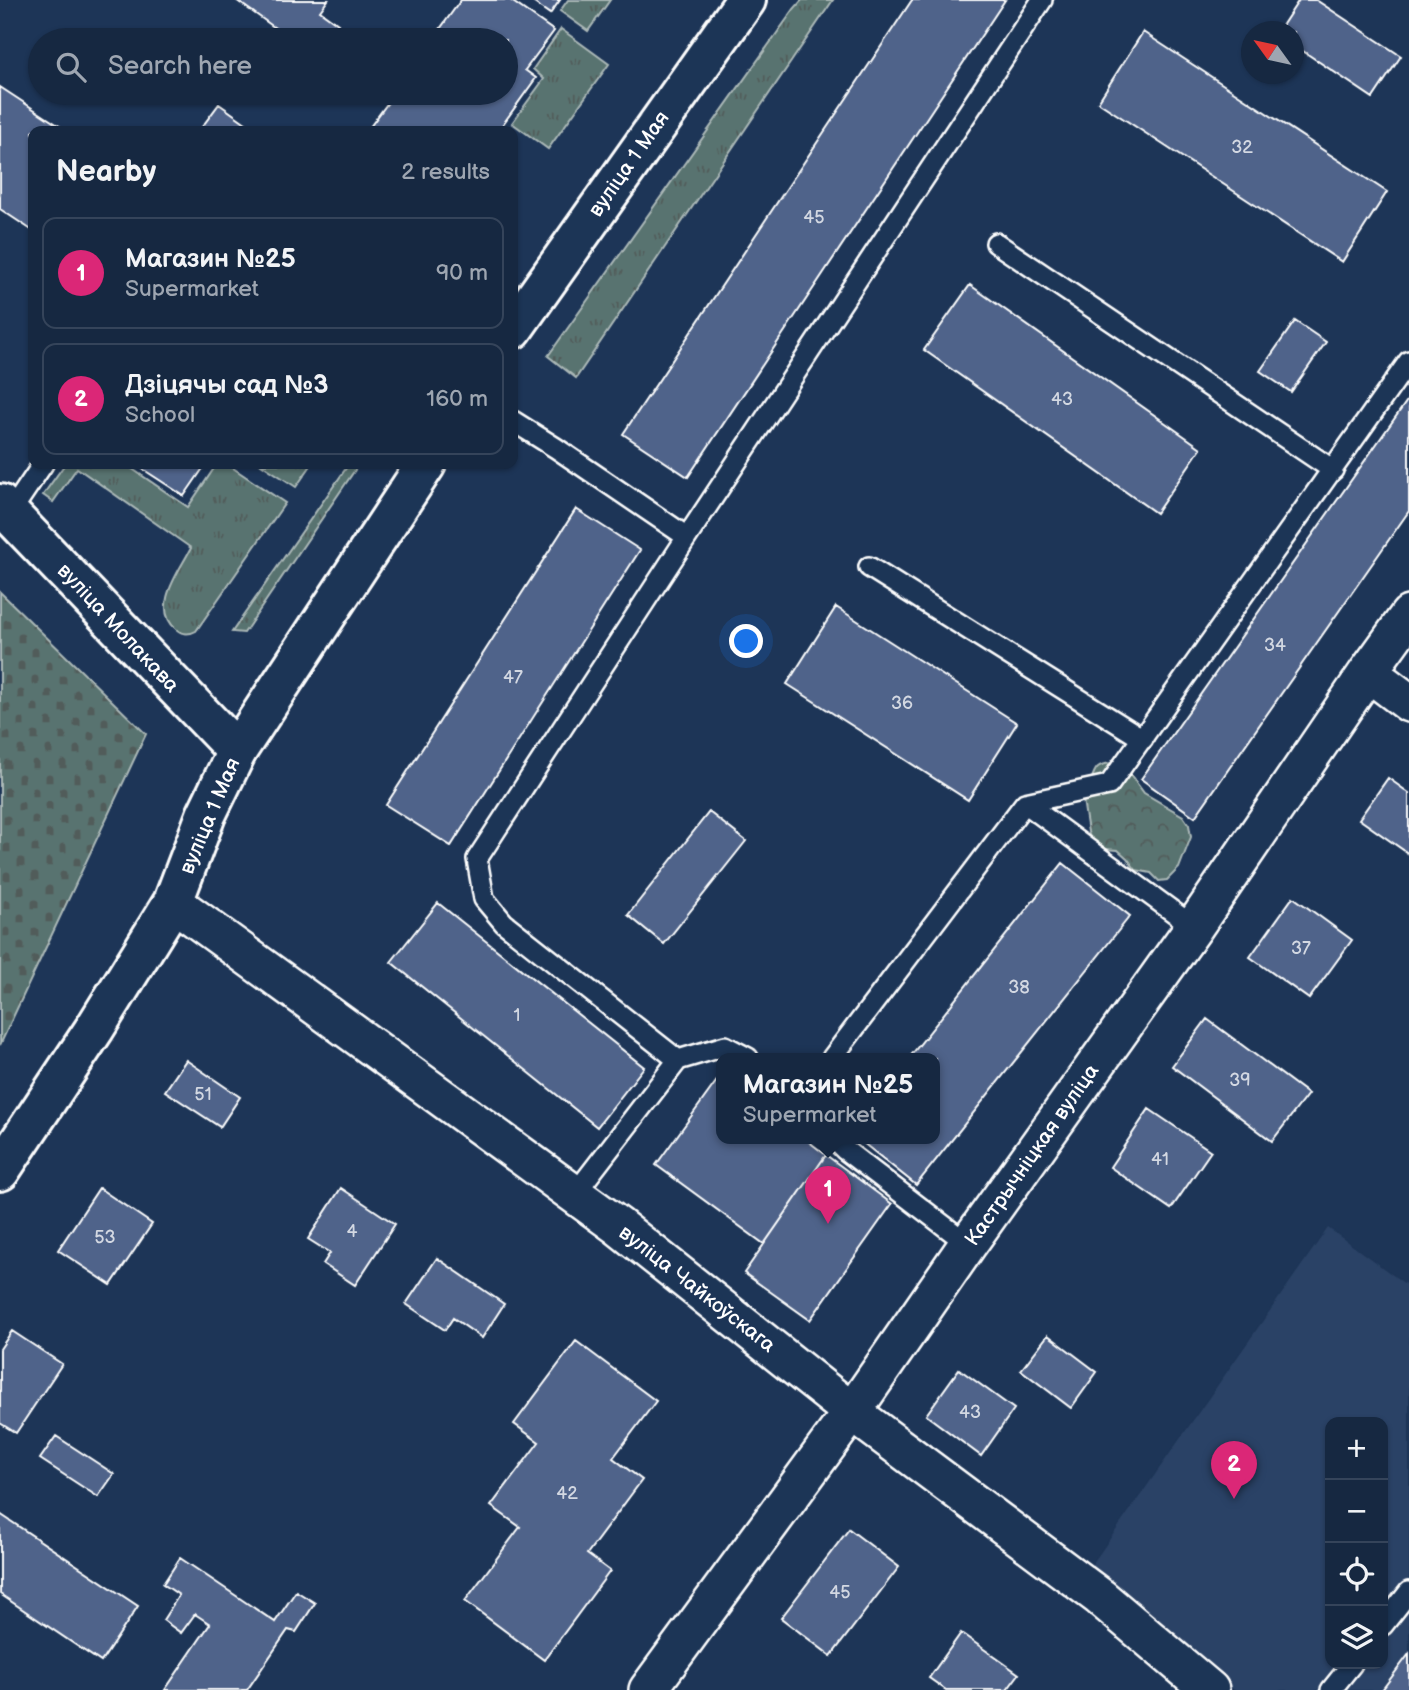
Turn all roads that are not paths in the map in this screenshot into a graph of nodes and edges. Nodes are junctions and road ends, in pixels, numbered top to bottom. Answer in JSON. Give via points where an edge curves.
{"nodes":[{"id":1,"x":746,"y":0,"type":"edge"},
{"id":2,"x":1042,"y":0,"type":"edge"},
{"id":3,"x":996,"y":243,"type":"dead end"},
{"id":4,"x":518,"y":322,"type":"edge"},
{"id":5,"x":1409,"y":361,"type":"edge"},
{"id":6,"x":518,"y":424,"type":"edge"},
{"id":7,"x":39,"y":469,"type":"edge"},
{"id":8,"x":423,"y":469,"type":"edge"},
{"id":9,"x":1332,"y":470,"type":"junction"},
{"id":10,"x":5,"y":508,"type":"edge"},
{"id":11,"x":687,"y":537,"type":"junction"},
{"id":12,"x":869,"y":567,"type":"dead end"},
{"id":13,"x":1409,"y":615,"type":"edge"},
{"id":14,"x":1368,"y":672,"type":"junction"},
{"id":15,"x":1409,"y":703,"type":"edge"},
{"id":16,"x":1143,"y":739,"type":"junction"},
{"id":17,"x":237,"y":751,"type":"junction"},
{"id":18,"x":1025,"y":803,"type":"junction"},
{"id":19,"x":173,"y":902,"type":"junction"},
{"id":20,"x":1194,"y":927,"type":"junction"},
{"id":21,"x":738,"y":1053,"type":"edge"},
{"id":22,"x":836,"y":1053,"type":"edge"},
{"id":23,"x":678,"y":1060,"type":"junction"},
{"id":24,"x":839,"y":1144,"type":"edge"},
{"id":25,"x":0,"y":1171,"type":"edge"},
{"id":26,"x":574,"y":1195,"type":"junction"},
{"id":27,"x":968,"y":1244,"type":"junction"},
{"id":28,"x":852,"y":1412,"type":"junction"},
{"id":29,"x":1409,"y":1592,"type":"edge"},
{"id":30,"x":1388,"y":1619,"type":"edge"},
{"id":31,"x":1348,"y":1669,"type":"edge"},
{"id":32,"x":648,"y":1690,"type":"edge"},
{"id":33,"x":1210,"y":1690,"type":"edge"},
{"id":34,"x":1331,"y":1690,"type":"edge"}],
"edges":[{"from":1,"to":4,"type":"main road","name":"вуліца 1 Мая"},
{"from":2,"to":11,"type":"lane"},
{"from":3,"to":9,"type":"lane"},
{"from":5,"to":9,"type":"lane"},
{"from":6,"to":11,"type":"lane"},
{"from":7,"to":10,"type":"lane"},
{"from":8,"to":17,"type":"main road","name":"вуліца 1 Мая"},
{"from":9,"to":16,"type":"lane"},
{"from":10,"to":17,"type":"main road","name":"вуліца Молакава"},
{"from":11,"to":23,"type":"lane","via":[[477,859],[484,899],[504,923]]},
{"from":12,"to":16,"type":"lane"},
{"from":13,"to":14,"type":"street","name":"Кастрычніцкая вуліца"},
{"from":14,"to":15,"type":"street"},
{"from":14,"to":20,"type":"street","name":"Кастрычніцкая вуліца"},
{"from":16,"to":18,"type":"lane","via":[[1109,785]]},
{"from":17,"to":19,"type":"main road","name":"вуліца 1 Мая","via":[[206,815]]},
{"from":18,"to":20,"type":"lane"},
{"from":18,"to":22,"type":"lane"},
{"from":19,"to":25,"type":"main road","name":"вуліца 1 Мая"},
{"from":19,"to":26,"type":"street","name":"вуліца Чайкоўскага"},
{"from":20,"to":27,"type":"street","name":"Кастрычніцкая вуліца"},
{"from":21,"to":23,"type":"lane","via":[[724,1046]]},
{"from":23,"to":26,"type":"lane"},
{"from":24,"to":27,"type":"lane"},
{"from":26,"to":28,"type":"street","name":"вуліца Чайкоўскага"},
{"from":27,"to":28,"type":"street","name":"Кастрычніцкая вуліца"},
{"from":28,"to":32,"type":"street","name":"Кастрычніцкая вуліца"},
{"from":28,"to":33,"type":"street","name":"вуліца Чайкоўскага","via":[[1100,1597]]},
{"from":29,"to":30,"type":"lane"},
{"from":31,"to":34,"type":"lane"}]}
